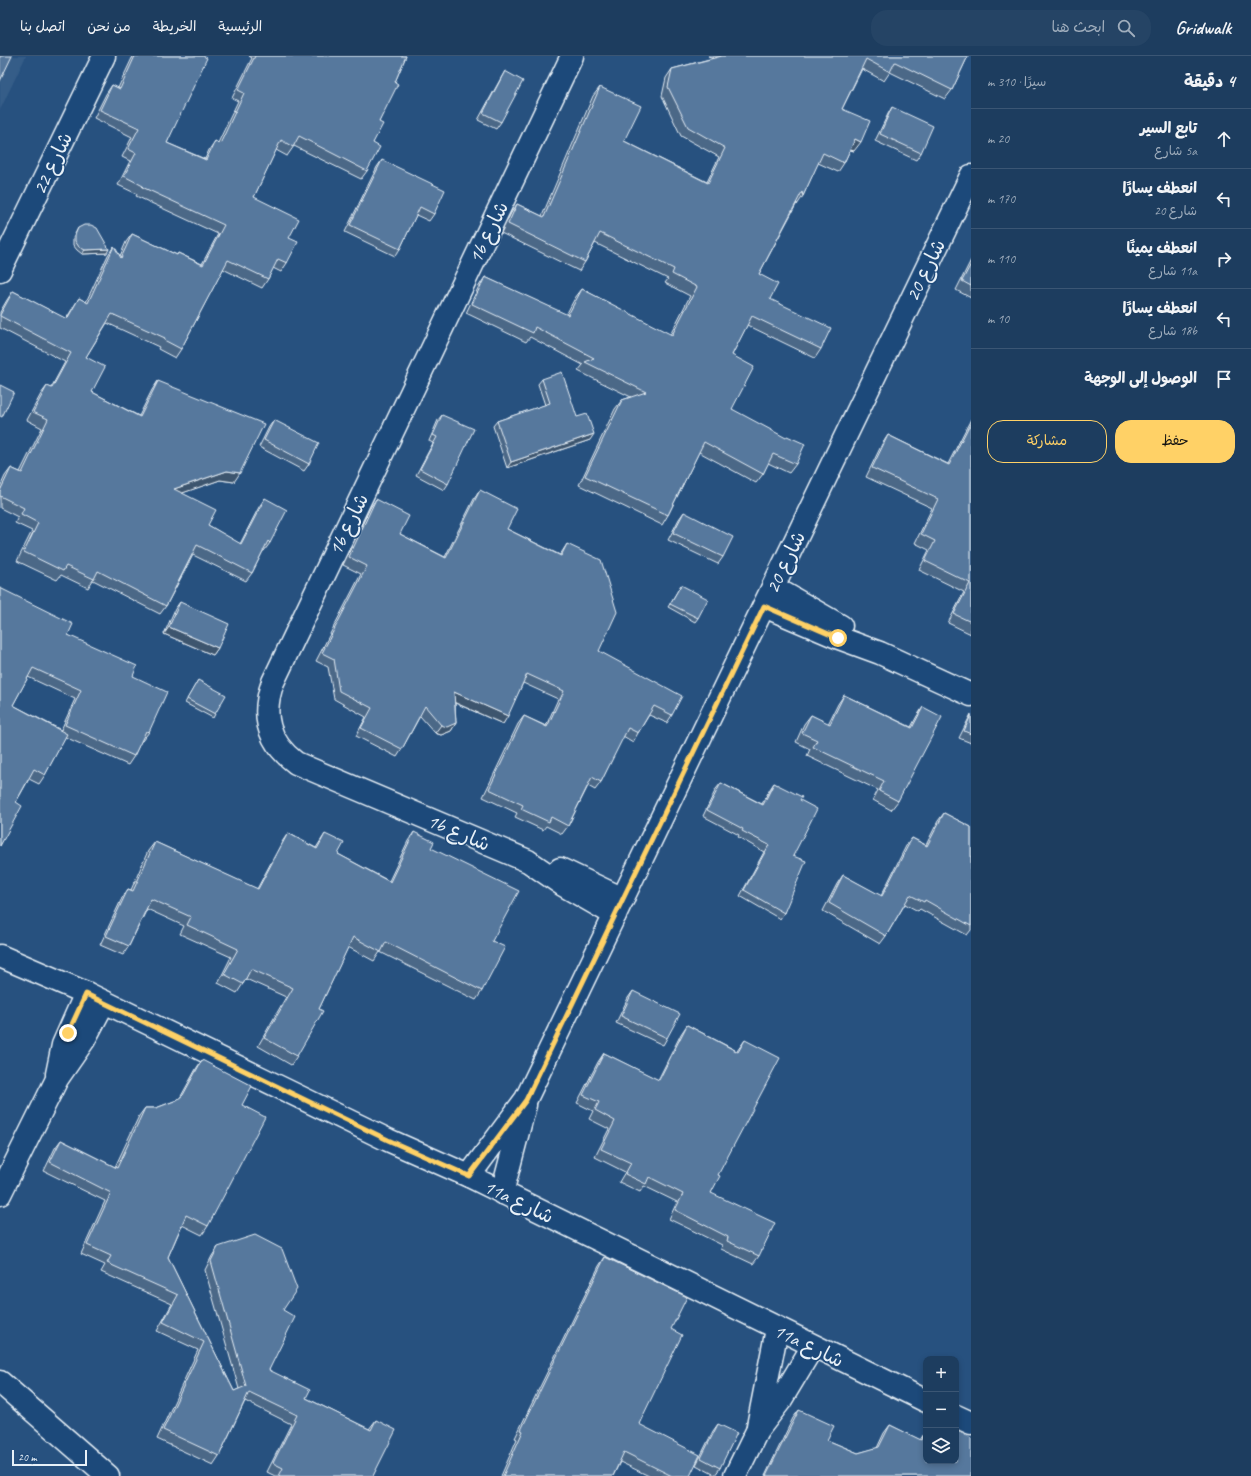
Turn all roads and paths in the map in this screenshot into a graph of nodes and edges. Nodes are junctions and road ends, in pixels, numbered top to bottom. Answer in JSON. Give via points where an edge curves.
{"nodes":[{"id":1,"x":104,"y":56,"type":"edge"},
{"id":2,"x":572,"y":56,"type":"edge"},
{"id":3,"x":971,"y":176,"type":"edge"},
{"id":4,"x":0,"y":270,"type":"edge"},
{"id":5,"x":768,"y":597,"type":"junction"},
{"id":6,"x":971,"y":695,"type":"edge"},
{"id":7,"x":619,"y":907,"type":"junction"},
{"id":8,"x":0,"y":956,"type":"edge"},
{"id":9,"x":95,"y":998,"type":"junction"},
{"id":10,"x":526,"y":1100,"type":"junction"},
{"id":11,"x":469,"y":1176,"type":"junction"},
{"id":12,"x":502,"y":1192,"type":"junction"},
{"id":13,"x":0,"y":1194,"type":"edge"},
{"id":14,"x":777,"y":1329,"type":"junction"},
{"id":15,"x":813,"y":1346,"type":"junction"},
{"id":16,"x":0,"y":1382,"type":"edge"},
{"id":17,"x":923,"y":1400,"type":"edge"},
{"id":18,"x":959,"y":1417,"type":"edge"},
{"id":19,"x":971,"y":1423,"type":"edge"},
{"id":20,"x":757,"y":1431,"type":"junction"},
{"id":21,"x":108,"y":1476,"type":"edge"},
{"id":22,"x":735,"y":1476,"type":"edge"}],
"edges":[{"from":1,"to":4,"type":"street","name":"شارع 22"},
{"from":2,"to":7,"type":"street","name":"1b شارع","via":[[273,682],[266,710],[275,742],[286,756],[296,763],[528,861],[568,872]]},
{"from":3,"to":5,"type":"street","name":"شارع 20"},
{"from":5,"to":6,"type":"street","via":[[843,627],[880,653]]},
{"from":5,"to":7,"type":"street","name":"شارع 20"},
{"from":7,"to":10,"type":"street","name":"شارع 20"},
{"from":8,"to":9,"type":"street","name":"11a شارع"},
{"from":9,"to":11,"type":"street","name":"11a شارع","via":[[388,1140]]},
{"from":9,"to":13,"type":"street","via":[[84,1040],[57,1079]]},
{"from":10,"to":11,"type":"street","name":"شارع 20"},
{"from":10,"to":12,"type":"street","name":"شارع 20","via":[[520,1131]]},
{"from":11,"to":12,"type":"street","name":"11a شارع"},
{"from":12,"to":14,"type":"street","name":"11a شارع"},
{"from":14,"to":15,"type":"street","name":"11a شارع"},
{"from":14,"to":20,"type":"street"},
{"from":15,"to":17,"type":"street","name":"11a شارع"},
{"from":15,"to":20,"type":"street","via":[[780,1401]]},
{"from":16,"to":21,"type":"street"},
{"from":18,"to":19,"type":"street"},
{"from":20,"to":22,"type":"street"}]}
